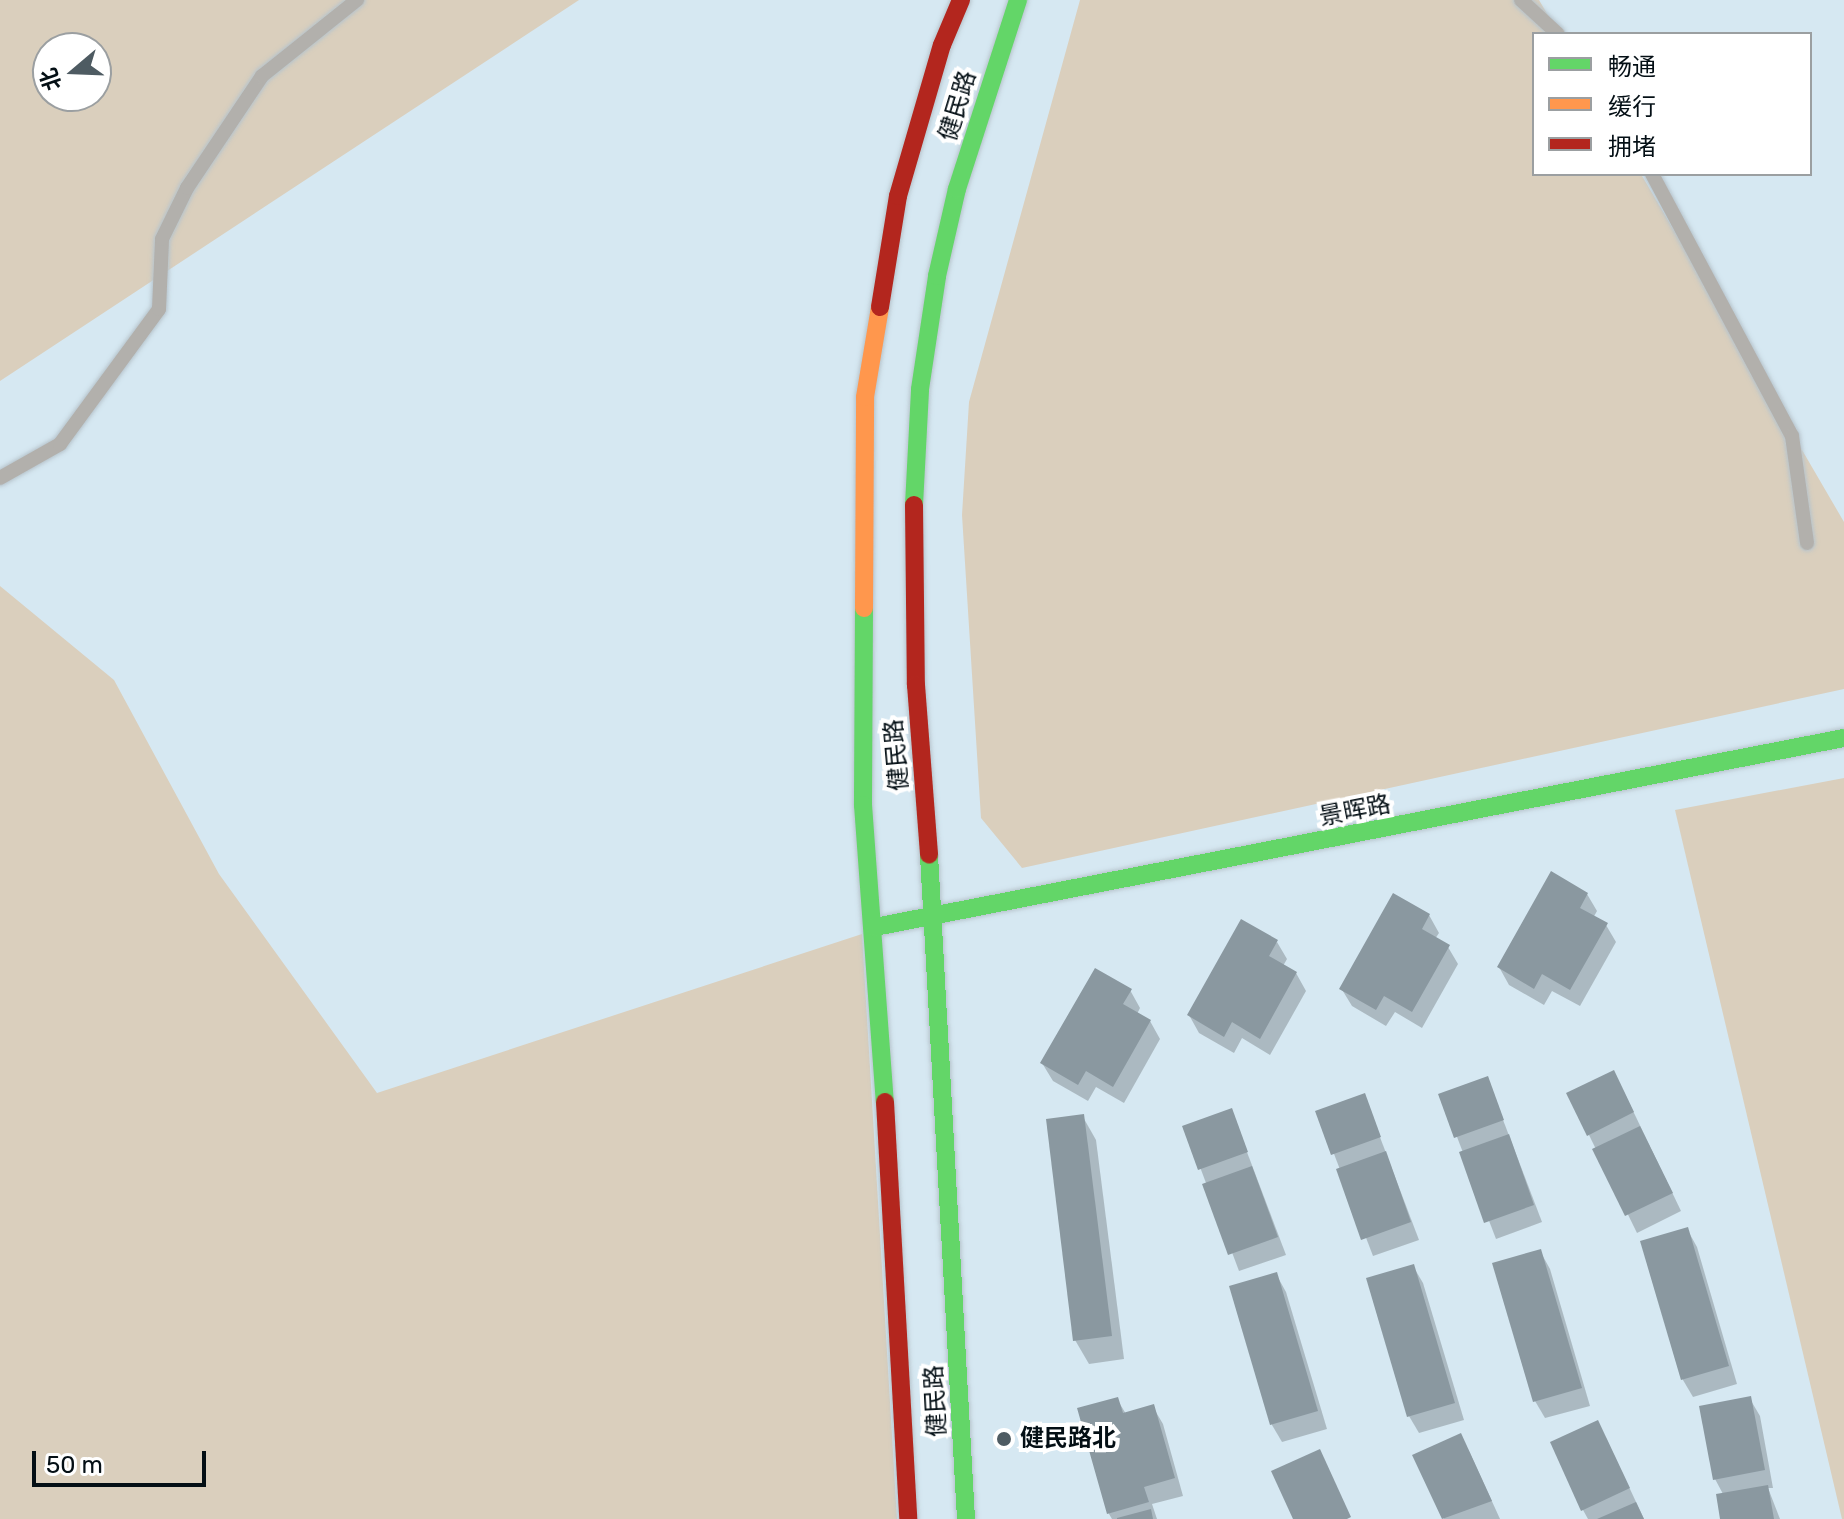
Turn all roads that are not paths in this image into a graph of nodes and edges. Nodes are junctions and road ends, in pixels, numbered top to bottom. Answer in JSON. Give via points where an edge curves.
{"nodes":[{"id":1,"x":357,"y":0,"type":"edge"},
{"id":2,"x":961,"y":0,"type":"edge"},
{"id":3,"x":1018,"y":0,"type":"edge"},
{"id":4,"x":1521,"y":0,"type":"edge"},
{"id":5,"x":1556,"y":32,"type":"edge"},
{"id":6,"x":1653,"y":176,"type":"edge"},
{"id":7,"x":0,"y":478,"type":"edge"},
{"id":8,"x":1807,"y":543,"type":"dead end"},
{"id":9,"x":1844,"y":738,"type":"edge"},
{"id":10,"x":933,"y":916,"type":"junction"},
{"id":11,"x":875,"y":927,"type":"junction"},
{"id":12,"x":908,"y":1519,"type":"edge"},
{"id":13,"x":966,"y":1519,"type":"edge"}],
"edges":[{"from":1,"to":7,"type":"lane","via":[[262,76],[187,188],[162,239],[159,309],[60,444]]},
{"from":2,"to":11,"type":"main road","name":"健民路","via":[[942,45],[898,196],[865,397],[863,805]]},
{"from":3,"to":10,"type":"main road","name":"健民路","via":[[957,189],[920,389],[913,522],[916,685]]},
{"from":4,"to":5,"type":"lane"},
{"from":6,"to":8,"type":"lane","via":[[1792,436]]},
{"from":9,"to":10,"type":"main road","name":"景晖路"},
{"from":10,"to":11,"type":"main road","name":"景晖路"},
{"from":10,"to":13,"type":"main road","name":"健民路"},
{"from":11,"to":12,"type":"main road","name":"健民路"}]}
